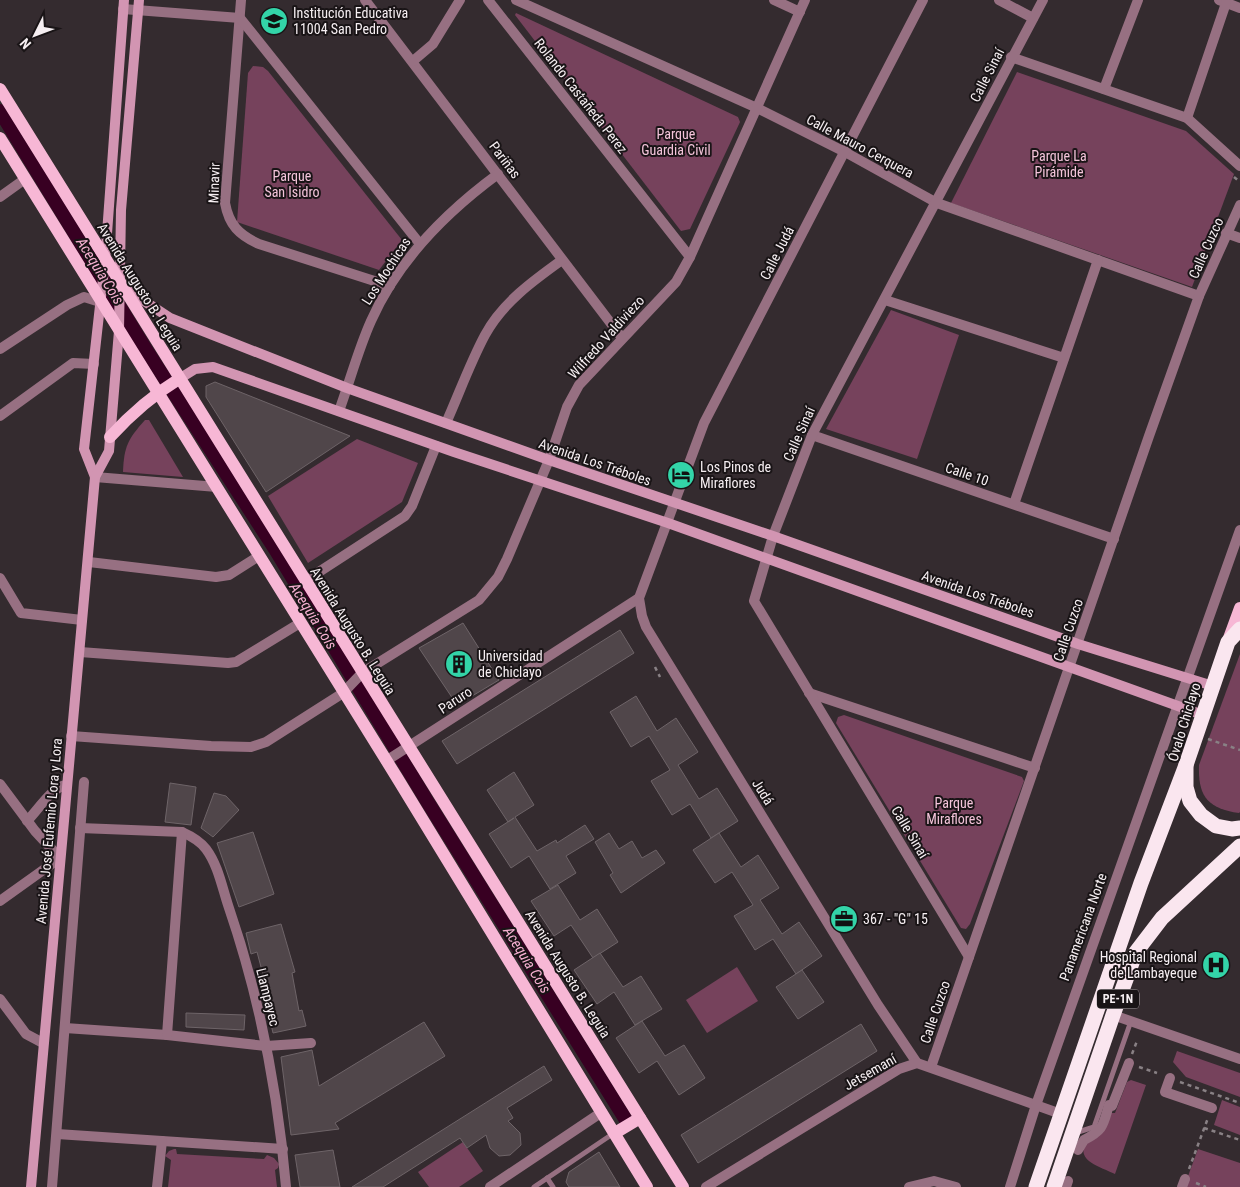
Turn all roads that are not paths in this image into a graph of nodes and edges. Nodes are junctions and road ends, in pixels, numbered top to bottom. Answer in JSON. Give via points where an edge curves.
{"nodes":[{"id":1,"x":241,"y":0,"type":"edge"},
{"id":2,"x":365,"y":0,"type":"edge"},
{"id":3,"x":460,"y":0,"type":"edge"},
{"id":4,"x":488,"y":0,"type":"edge"},
{"id":5,"x":516,"y":0,"type":"edge"},
{"id":6,"x":774,"y":0,"type":"edge"},
{"id":7,"x":805,"y":0,"type":"edge"},
{"id":8,"x":923,"y":0,"type":"edge"},
{"id":9,"x":999,"y":0,"type":"edge"},
{"id":10,"x":1043,"y":0,"type":"edge"},
{"id":11,"x":1138,"y":0,"type":"edge"},
{"id":12,"x":1223,"y":1,"type":"edge"},
{"id":13,"x":124,"y":4,"type":"edge"},
{"id":14,"x":139,"y":5,"type":"edge"},
{"id":15,"x":1240,"y":8,"type":"edge"},
{"id":16,"x":800,"y":12,"type":"junction"},
{"id":17,"x":240,"y":18,"type":"junction"},
{"id":18,"x":1033,"y":18,"type":"junction"},
{"id":19,"x":1011,"y":56,"type":"junction"},
{"id":20,"x":413,"y":62,"type":"junction"},
{"id":21,"x":0,"y":89,"type":"edge"},
{"id":22,"x":1104,"y":89,"type":"junction"},
{"id":23,"x":757,"y":108,"type":"junction"},
{"id":24,"x":1187,"y":118,"type":"junction"},
{"id":25,"x":0,"y":138,"type":"edge"},
{"id":26,"x":845,"y":152,"type":"junction"},
{"id":27,"x":1240,"y":166,"type":"edge"},
{"id":28,"x":498,"y":174,"type":"junction"},
{"id":29,"x":25,"y":179,"type":"junction"},
{"id":30,"x":0,"y":197,"type":"edge"},
{"id":31,"x":936,"y":203,"type":"junction"},
{"id":32,"x":1240,"y":205,"type":"edge"},
{"id":33,"x":1226,"y":233,"type":"junction"},
{"id":34,"x":1240,"y":238,"type":"edge"},
{"id":35,"x":420,"y":244,"type":"junction"},
{"id":36,"x":690,"y":257,"type":"junction"},
{"id":37,"x":562,"y":260,"type":"junction"},
{"id":38,"x":1098,"y":260,"type":"junction"},
{"id":39,"x":105,"y":261,"type":"junction"},
{"id":40,"x":121,"y":286,"type":"junction"},
{"id":41,"x":390,"y":286,"type":"junction"},
{"id":42,"x":1200,"y":296,"type":"junction"},
{"id":43,"x":885,"y":300,"type":"junction"},
{"id":44,"x":100,"y":302,"type":"junction"},
{"id":45,"x":119,"y":331,"type":"junction"},
{"id":46,"x":622,"y":338,"type":"junction"},
{"id":47,"x":0,"y":349,"type":"edge"},
{"id":48,"x":1064,"y":358,"type":"junction"},
{"id":49,"x":94,"y":364,"type":"junction"},
{"id":50,"x":179,"y":379,"type":"junction"},
{"id":51,"x":347,"y":388,"type":"junction"},
{"id":52,"x":159,"y":392,"type":"junction"},
{"id":53,"x":339,"y":411,"type":"junction"},
{"id":54,"x":0,"y":416,"type":"edge"},
{"id":55,"x":446,"y":423,"type":"junction"},
{"id":56,"x":812,"y":435,"type":"junction"},
{"id":57,"x":110,"y":437,"type":"junction"},
{"id":58,"x":436,"y":446,"type":"junction"},
{"id":59,"x":548,"y":460,"type":"junction"},
{"id":60,"x":95,"y":477,"type":"junction"},
{"id":61,"x":540,"y":482,"type":"junction"},
{"id":62,"x":217,"y":487,"type":"junction"},
{"id":63,"x":674,"y":504,"type":"junction"},
{"id":64,"x":1014,"y":504,"type":"junction"},
{"id":65,"x":668,"y":523,"type":"junction"},
{"id":66,"x":1240,"y":530,"type":"edge"},
{"id":67,"x":773,"y":536,"type":"junction"},
{"id":68,"x":1114,"y":539,"type":"junction"},
{"id":69,"x":259,"y":556,"type":"junction"},
{"id":70,"x":767,"y":560,"type":"junction"},
{"id":71,"x":89,"y":562,"type":"junction"},
{"id":72,"x":0,"y":578,"type":"edge"},
{"id":73,"x":305,"y":581,"type":"junction"},
{"id":74,"x":639,"y":598,"type":"junction"},
{"id":75,"x":1240,"y":608,"type":"edge"},
{"id":76,"x":82,"y":620,"type":"junction"},
{"id":77,"x":300,"y":623,"type":"junction"},
{"id":78,"x":1240,"y":629,"type":"edge"},
{"id":79,"x":1228,"y":642,"type":"junction"},
{"id":80,"x":1078,"y":644,"type":"junction"},
{"id":81,"x":80,"y":652,"type":"junction"},
{"id":82,"x":1070,"y":669,"type":"junction"},
{"id":83,"x":361,"y":673,"type":"junction"},
{"id":84,"x":1188,"y":678,"type":"junction"},
{"id":85,"x":1213,"y":686,"type":"junction"},
{"id":86,"x":343,"y":693,"type":"junction"},
{"id":87,"x":809,"y":693,"type":"junction"},
{"id":88,"x":1178,"y":705,"type":"junction"},
{"id":89,"x":1203,"y":715,"type":"junction"},
{"id":90,"x":71,"y":736,"type":"junction"},
{"id":91,"x":407,"y":747,"type":"junction"},
{"id":92,"x":386,"y":760,"type":"junction"},
{"id":93,"x":1186,"y":765,"type":"junction"},
{"id":94,"x":1035,"y":768,"type":"junction"},
{"id":95,"x":84,"y":782,"type":"dead end"},
{"id":96,"x":0,"y":784,"type":"edge"},
{"id":97,"x":66,"y":785,"type":"junction"},
{"id":98,"x":27,"y":821,"type":"junction"},
{"id":99,"x":80,"y":828,"type":"junction"},
{"id":100,"x":1240,"y":828,"type":"edge"},
{"id":101,"x":182,"y":832,"type":"junction"},
{"id":102,"x":1240,"y":846,"type":"edge"},
{"id":103,"x":60,"y":858,"type":"junction"},
{"id":104,"x":0,"y":901,"type":"edge"},
{"id":105,"x":969,"y":957,"type":"junction"},
{"id":106,"x":0,"y":998,"type":"edge"},
{"id":107,"x":1113,"y":1014,"type":"junction"},
{"id":108,"x":1131,"y":1021,"type":"junction"},
{"id":109,"x":66,"y":1028,"type":"junction"},
{"id":110,"x":167,"y":1035,"type":"junction"},
{"id":111,"x":311,"y":1042,"type":"dead end"},
{"id":112,"x":43,"y":1043,"type":"junction"},
{"id":113,"x":266,"y":1046,"type":"junction"},
{"id":114,"x":1240,"y":1059,"type":"edge"},
{"id":115,"x":917,"y":1063,"type":"junction"},
{"id":116,"x":1129,"y":1063,"type":"dead end"},
{"id":117,"x":931,"y":1067,"type":"junction"},
{"id":118,"x":1170,"y":1078,"type":"road end"},
{"id":119,"x":1036,"y":1105,"type":"junction"},
{"id":120,"x":1212,"y":1108,"type":"road end"},
{"id":121,"x":602,"y":1112,"type":"junction"},
{"id":122,"x":1061,"y":1114,"type":"junction"},
{"id":123,"x":640,"y":1118,"type":"junction"},
{"id":124,"x":615,"y":1133,"type":"junction"},
{"id":125,"x":57,"y":1134,"type":"junction"},
{"id":126,"x":1072,"y":1134,"type":"junction"},
{"id":127,"x":162,"y":1141,"type":"junction"},
{"id":128,"x":283,"y":1149,"type":"junction"},
{"id":129,"x":1078,"y":1150,"type":"dead end"},
{"id":130,"x":548,"y":1178,"type":"junction"},
{"id":131,"x":1062,"y":1185,"type":"edge"},
{"id":132,"x":537,"y":1186,"type":"edge"},
{"id":133,"x":31,"y":1187,"type":"edge"},
{"id":134,"x":52,"y":1187,"type":"edge"},
{"id":135,"x":157,"y":1187,"type":"edge"},
{"id":136,"x":286,"y":1187,"type":"edge"},
{"id":137,"x":490,"y":1187,"type":"edge"},
{"id":138,"x":553,"y":1187,"type":"edge"},
{"id":139,"x":648,"y":1187,"type":"edge"},
{"id":140,"x":683,"y":1187,"type":"edge"},
{"id":141,"x":706,"y":1187,"type":"edge"},
{"id":142,"x":909,"y":1187,"type":"edge"},
{"id":143,"x":956,"y":1187,"type":"edge"},
{"id":144,"x":1010,"y":1187,"type":"edge"},
{"id":145,"x":1036,"y":1187,"type":"edge"}],
"edges":[{"from":1,"to":17,"type":"street","name":"Minavir"},
{"from":2,"to":20,"type":"street","name":"Pariñas"},
{"from":3,"to":20,"type":"street","via":[[433,44]]},
{"from":4,"to":36,"type":"street","name":"Rolando Castañeda Perez"},
{"from":5,"to":23,"type":"street","name":"Calle Mauro Cerquera"},
{"from":6,"to":16,"type":"street"},
{"from":7,"to":16,"type":"street","name":"Wilfredo Valdiviezo"},
{"from":8,"to":26,"type":"street","name":"Calle Judá"},
{"from":9,"to":18,"type":"street"},
{"from":10,"to":18,"type":"street","name":"Calle Sinaí"},
{"from":11,"to":22,"type":"street"},
{"from":12,"to":15,"type":"street"},
{"from":12,"to":24,"type":"street"},
{"from":13,"to":14,"type":"street"},
{"from":13,"to":39,"type":"main road","name":"Avenida José Eufemio Lora y Lora"},
{"from":14,"to":17,"type":"street"},
{"from":14,"to":40,"type":"main road","name":"Avenida José Eufemio Lora y Lora","via":[[122,210]]},
{"from":16,"to":23,"type":"street","name":"Wilfredo Valdiviezo"},
{"from":17,"to":35,"type":"street"},
{"from":17,"to":41,"type":"street","name":"Minavir","via":[[225,203],[232,226],[245,238],[259,244]]},
{"from":18,"to":19,"type":"street","name":"Calle Sinaí"},
{"from":19,"to":22,"type":"street"},
{"from":19,"to":31,"type":"street","name":"Calle Sinaí"},
{"from":20,"to":28,"type":"street","name":"Pariñas"},
{"from":21,"to":39,"type":"main road","name":"Avenida Augusto B. Leguia"},
{"from":22,"to":24,"type":"street"},
{"from":23,"to":26,"type":"street","name":"Calle Mauro Cerquera"},
{"from":23,"to":36,"type":"street","name":"Wilfredo Valdiviezo"},
{"from":24,"to":27,"type":"street"},
{"from":25,"to":29,"type":"main road"},
{"from":26,"to":31,"type":"street","name":"Calle Mauro Cerquera"},
{"from":26,"to":63,"type":"street","name":"Calle Judá","via":[[704,423]]},
{"from":28,"to":35,"type":"street","name":"Los Mochicas","via":[[457,206]]},
{"from":28,"to":37,"type":"street","name":"Pariñas"},
{"from":29,"to":30,"type":"street"},
{"from":29,"to":44,"type":"main road"},
{"from":31,"to":38,"type":"street","name":"Calle Mauro Cerquera"},
{"from":31,"to":43,"type":"street","name":"Calle Sinaí"},
{"from":32,"to":33,"type":"street","name":"Calle Cuzco"},
{"from":33,"to":34,"type":"street"},
{"from":33,"to":42,"type":"street","name":"Calle Cuzco"},
{"from":35,"to":41,"type":"street","name":"Los Mochicas"},
{"from":36,"to":46,"type":"street","name":"Wilfredo Valdiviezo","via":[[676,282]]},
{"from":37,"to":46,"type":"street","name":"Pariñas"},
{"from":37,"to":55,"type":"street","via":[[531,282],[486,333]]},
{"from":38,"to":42,"type":"street","name":"Calle Mauro Cerquera"},
{"from":38,"to":48,"type":"street"},
{"from":39,"to":40,"type":"main road","name":"Avenida Augusto B. Leguia"},
{"from":39,"to":44,"type":"main road","name":"Avenida José Eufemio Lora y Lora"},
{"from":40,"to":45,"type":"main road","name":"Avenida José Eufemio Lora y Lora"},
{"from":40,"to":50,"type":"main road","name":"Avenida Augusto B. Leguia"},
{"from":40,"to":51,"type":"main road","name":"Avenida Los Tréboles","via":[[170,318]]},
{"from":41,"to":51,"type":"street","name":"Los Mochicas","via":[[362,344]]},
{"from":42,"to":68,"type":"street","name":"Calle Cuzco"},
{"from":43,"to":48,"type":"street"},
{"from":43,"to":56,"type":"street","name":"Calle Sinaí"},
{"from":44,"to":45,"type":"main road"},
{"from":44,"to":47,"type":"street","via":[[84,297]]},
{"from":44,"to":49,"type":"main road","name":"Avenida José Eufemio Lora y Lora"},
{"from":45,"to":52,"type":"main road"},
{"from":45,"to":57,"type":"main road","name":"Avenida José Eufemio Lora y Lora"},
{"from":46,"to":59,"type":"street","name":"Wilfredo Valdiviezo","via":[[579,385]]},
{"from":48,"to":64,"type":"street"},
{"from":49,"to":54,"type":"street","via":[[74,363]]},
{"from":49,"to":60,"type":"main road","name":"Avenida José Eufemio Lora y Lora","via":[[84,449]]},
{"from":50,"to":52,"type":"main road"},
{"from":50,"to":53,"type":"main road","via":[[195,369],[213,367]]},
{"from":50,"to":73,"type":"main road","name":"Avenida Augusto B. Leguia"},
{"from":51,"to":53,"type":"street","name":"Los Mochicas"},
{"from":51,"to":55,"type":"main road","name":"Avenida Los Tréboles"},
{"from":52,"to":57,"type":"main road","via":[[130,415]]},
{"from":52,"to":62,"type":"main road"},
{"from":53,"to":58,"type":"main road"},
{"from":55,"to":59,"type":"main road","name":"Avenida Los Tréboles"},
{"from":56,"to":64,"type":"street","name":"Calle 10"},
{"from":56,"to":67,"type":"street","name":"Calle Sinaí"},
{"from":57,"to":60,"type":"main road","name":"Avenida José Eufemio Lora y Lora","via":[[109,451]]},
{"from":58,"to":61,"type":"main road"},
{"from":58,"to":73,"type":"street","via":[[405,516]]},
{"from":59,"to":61,"type":"street","name":"Wilfredo Valdiviezo"},
{"from":59,"to":63,"type":"main road","name":"Avenida Los Tréboles"},
{"from":60,"to":62,"type":"street"},
{"from":60,"to":71,"type":"main road","name":"Avenida José Eufemio Lora y Lora"},
{"from":61,"to":65,"type":"main road"},
{"from":61,"to":83,"type":"street","name":"Wilfredo Valdiviezo","via":[[498,577],[478,600]]},
{"from":62,"to":69,"type":"main road"},
{"from":63,"to":65,"type":"street","name":"Calle Judá"},
{"from":63,"to":67,"type":"main road","name":"Avenida Los Tréboles"},
{"from":64,"to":68,"type":"street","name":"Calle 10"},
{"from":65,"to":70,"type":"main road"},
{"from":65,"to":74,"type":"street"},
{"from":66,"to":84,"type":"street","name":"Panamericana Norte"},
{"from":67,"to":70,"type":"street","name":"Calle Sinaí"},
{"from":67,"to":80,"type":"main road","name":"Avenida Los Tréboles"},
{"from":68,"to":80,"type":"street","name":"Calle Cuzco"},
{"from":69,"to":71,"type":"street","via":[[229,575],[216,577]]},
{"from":69,"to":77,"type":"main road"},
{"from":70,"to":82,"type":"main road"},
{"from":70,"to":87,"type":"street","name":"Calle Sinaí","via":[[754,601]]},
{"from":71,"to":76,"type":"main road","name":"Avenida José Eufemio Lora y Lora"},
{"from":72,"to":76,"type":"street","via":[[21,613]]},
{"from":73,"to":83,"type":"main road","name":"Avenida Augusto B. Leguia"},
{"from":74,"to":91,"type":"street","name":"Paruro"},
{"from":74,"to":115,"type":"street","name":"Judá","via":[[646,627],[878,1005]]},
{"from":75,"to":79,"type":"main road"},
{"from":76,"to":81,"type":"main road","name":"Avenida José Eufemio Lora y Lora"},
{"from":77,"to":81,"type":"street","via":[[236,662]]},
{"from":77,"to":86,"type":"main road"},
{"from":78,"to":79,"type":"highway","name":"Óvalo Chiclayo","number":"PE-1N"},
{"from":79,"to":85,"type":"highway","name":"Óvalo Chiclayo","number":"PE-1N"},
{"from":80,"to":82,"type":"street","name":"Calle Cuzco"},
{"from":80,"to":84,"type":"main road","name":"Avenida Los Tréboles"},
{"from":81,"to":90,"type":"main road","name":"Avenida José Eufemio Lora y Lora"},
{"from":82,"to":88,"type":"main road"},
{"from":82,"to":94,"type":"street","name":"Calle Cuzco"},
{"from":83,"to":86,"type":"street","name":"Wilfredo Valdiviezo"},
{"from":83,"to":91,"type":"main road","name":"Avenida Augusto B. Leguia"},
{"from":84,"to":85,"type":"main road","name":"Avenida Los Tréboles"},
{"from":84,"to":88,"type":"street","name":"Panamericana Norte"},
{"from":85,"to":89,"type":"highway","name":"Óvalo Chiclayo","number":"PE-1N"},
{"from":86,"to":90,"type":"street","name":"Wilfredo Valdiviezo","via":[[281,734],[251,747]]},
{"from":86,"to":92,"type":"main road"},
{"from":87,"to":94,"type":"street"},
{"from":87,"to":105,"type":"street","name":"Calle Sinaí"},
{"from":88,"to":89,"type":"main road"},
{"from":88,"to":119,"type":"street","name":"Panamericana Norte"},
{"from":89,"to":93,"type":"highway","name":"Óvalo Chiclayo","number":"PE-1N"},
{"from":90,"to":97,"type":"main road","name":"Avenida José Eufemio Lora y Lora"},
{"from":91,"to":92,"type":"street","name":"Paruro"},
{"from":91,"to":123,"type":"main road","name":"Avenida Augusto B. Leguia"},
{"from":92,"to":121,"type":"main road"},
{"from":93,"to":100,"type":"highway","name":"Óvalo Chiclayo","number":"PE-1N","via":[[1186,788],[1190,801],[1201,816],[1216,826]]},
{"from":93,"to":122,"type":"highway","number":"PE-1N","via":[[1141,883]]},
{"from":94,"to":105,"type":"street","name":"Calle Cuzco"},
{"from":95,"to":99,"type":"street"},
{"from":96,"to":98,"type":"street"},
{"from":97,"to":98,"type":"street","via":[[53,791]]},
{"from":97,"to":103,"type":"main road","name":"Avenida José Eufemio Lora y Lora"},
{"from":98,"to":103,"type":"street"},
{"from":99,"to":101,"type":"street"},
{"from":99,"to":109,"type":"street"},
{"from":101,"to":110,"type":"street"},
{"from":101,"to":113,"type":"street","name":"Llampayec","via":[[201,844],[214,862],[236,926]]},
{"from":102,"to":107,"type":"highway","number":"PE-1N","via":[[1148,934],[1136,952]]},
{"from":103,"to":104,"type":"street"},
{"from":103,"to":112,"type":"main road","name":"Avenida José Eufemio Lora y Lora"},
{"from":105,"to":117,"type":"street","name":"Calle Cuzco"},
{"from":106,"to":112,"type":"street","via":[[26,1034]]},
{"from":107,"to":108,"type":"street"},
{"from":107,"to":126,"type":"highway","number":"PE-1N"},
{"from":108,"to":114,"type":"street"},
{"from":108,"to":126,"type":"lane","via":[[1094,1127]]},
{"from":109,"to":110,"type":"street"},
{"from":109,"to":125,"type":"street"},
{"from":110,"to":113,"type":"street"},
{"from":111,"to":113,"type":"street"},
{"from":112,"to":133,"type":"main road","name":"Avenida José Eufemio Lora y Lora"},
{"from":113,"to":128,"type":"street","name":"Llampayec"},
{"from":115,"to":117,"type":"street","name":"Jetsemaní"},
{"from":115,"to":141,"type":"street","name":"Jetsemaní","via":[[899,1069]]},
{"from":116,"to":129,"type":"street","via":[[1101,1130],[1084,1140]]},
{"from":117,"to":119,"type":"street","name":"Jetsemaní"},
{"from":118,"to":120,"type":"street","via":[[1165,1092]]},
{"from":119,"to":122,"type":"street","name":"Jetsemaní"},
{"from":119,"to":144,"type":"street","name":"Panamericana Norte"},
{"from":121,"to":124,"type":"main road"},
{"from":121,"to":137,"type":"street"},
{"from":122,"to":145,"type":"highway","number":"PE-1N"},
{"from":123,"to":124,"type":"main road"},
{"from":123,"to":140,"type":"main road","name":"Avenida Augusto B. Leguia"},
{"from":124,"to":130,"type":"lane"},
{"from":124,"to":139,"type":"main road"},
{"from":125,"to":127,"type":"street"},
{"from":125,"to":134,"type":"street"},
{"from":126,"to":131,"type":"highway","number":"PE-1N"},
{"from":127,"to":128,"type":"street"},
{"from":127,"to":135,"type":"street"},
{"from":128,"to":136,"type":"street","name":"Llampayec"},
{"from":130,"to":132,"type":"lane"},
{"from":130,"to":138,"type":"lane"},
{"from":142,"to":143,"type":"street","via":[[934,1181]]}]}
